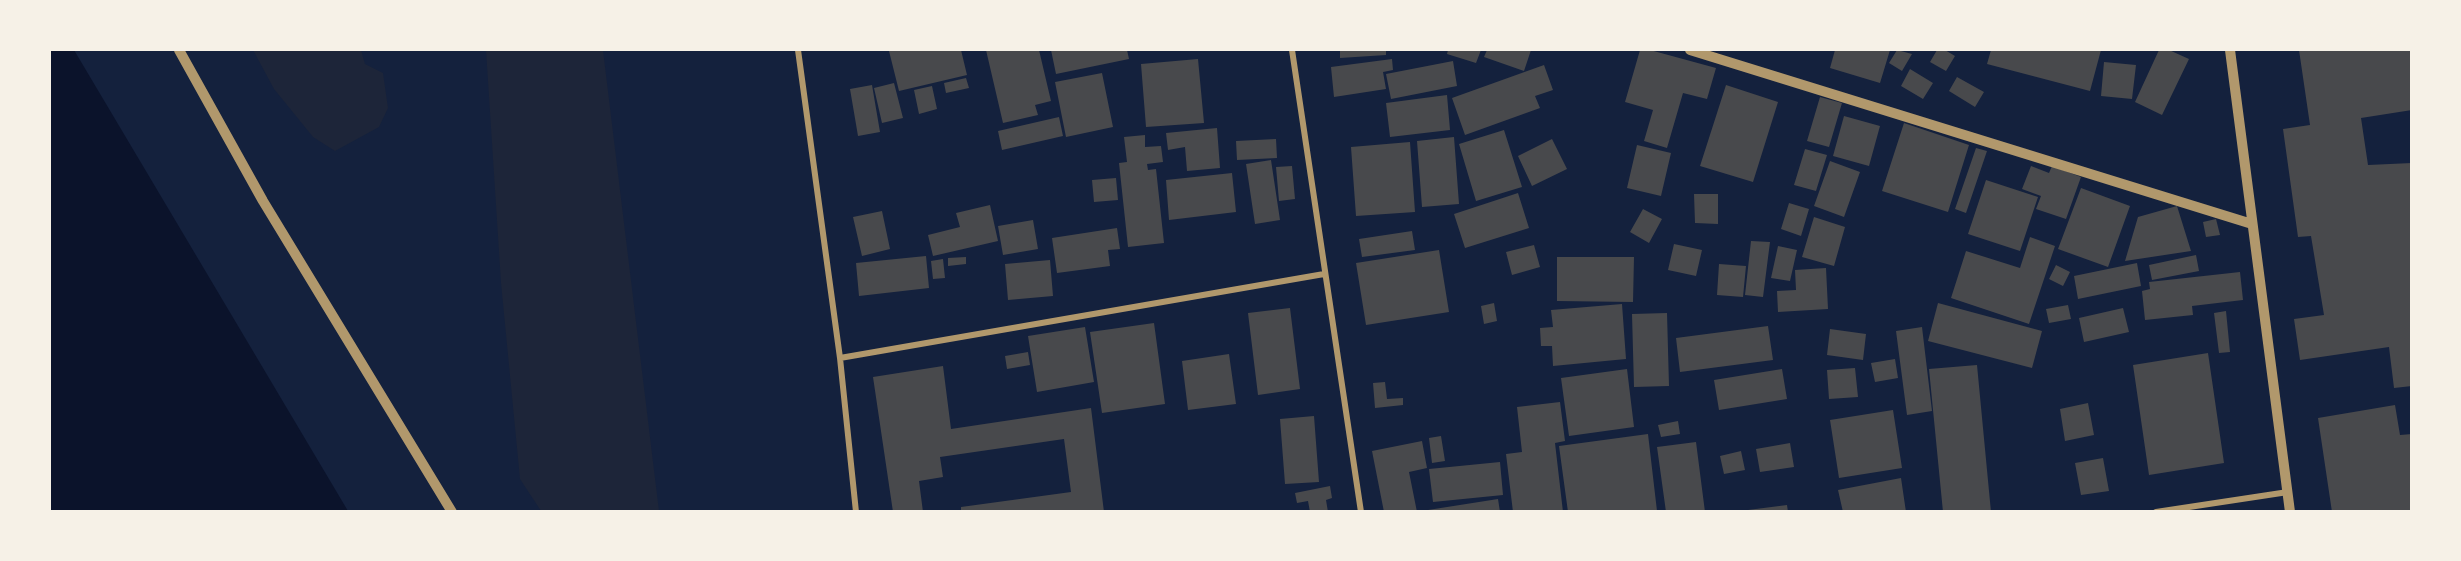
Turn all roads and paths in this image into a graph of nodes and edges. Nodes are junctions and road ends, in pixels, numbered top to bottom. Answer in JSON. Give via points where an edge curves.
{"nodes":[{"id":1,"x":179,"y":50,"type":"edge"},
{"id":2,"x":798,"y":50,"type":"edge"},
{"id":3,"x":1292,"y":50,"type":"edge"},
{"id":4,"x":1690,"y":50,"type":"edge"},
{"id":5,"x":2230,"y":50,"type":"edge"},
{"id":6,"x":2252,"y":224,"type":"junction"},
{"id":7,"x":1324,"y":274,"type":"junction"},
{"id":8,"x":840,"y":358,"type":"junction"},
{"id":9,"x":2288,"y":492,"type":"junction"},
{"id":10,"x":452,"y":512,"type":"edge"},
{"id":11,"x":856,"y":512,"type":"edge"},
{"id":12,"x":1361,"y":512,"type":"edge"},
{"id":13,"x":2157,"y":512,"type":"edge"},
{"id":14,"x":2290,"y":512,"type":"edge"}],
"edges":[{"from":1,"to":10,"type":"street","via":[[263,201]]},
{"from":2,"to":8,"type":"street"},
{"from":3,"to":7,"type":"street"},
{"from":4,"to":6,"type":"street"},
{"from":5,"to":6,"type":"street"},
{"from":6,"to":9,"type":"street"},
{"from":7,"to":8,"type":"street"},
{"from":7,"to":12,"type":"street"},
{"from":8,"to":11,"type":"street"},
{"from":9,"to":13,"type":"street"},
{"from":9,"to":14,"type":"street"}]}
